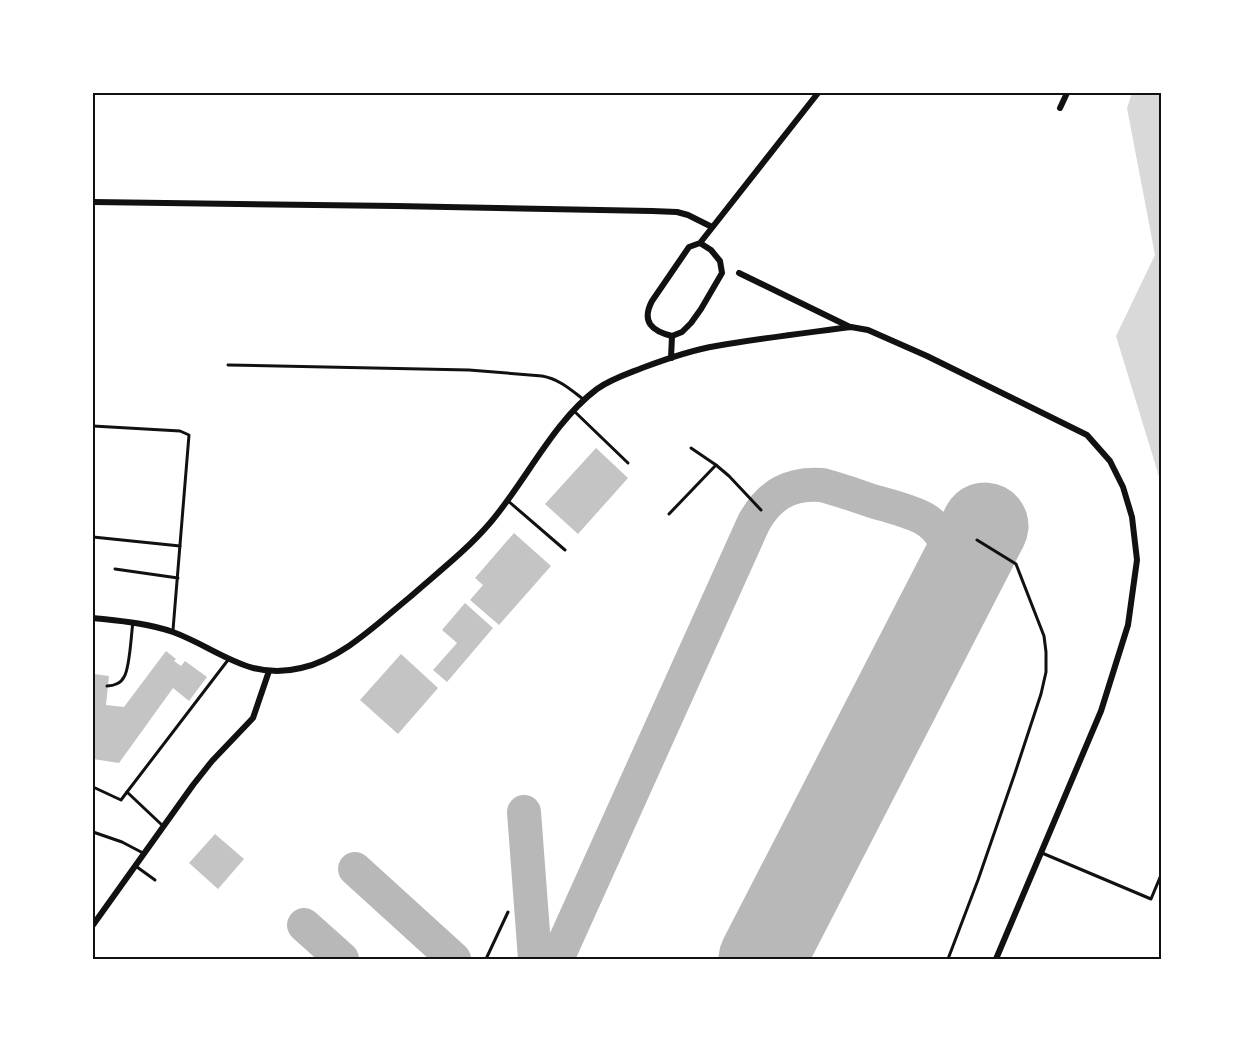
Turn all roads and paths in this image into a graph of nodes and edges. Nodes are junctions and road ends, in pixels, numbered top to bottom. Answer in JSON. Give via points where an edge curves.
{"nodes":[{"id":1,"x":818,"y":93,"type":"edge"},
{"id":2,"x":1067,"y":93,"type":"edge"},
{"id":3,"x":1060,"y":108,"type":"dead end"},
{"id":4,"x":93,"y":202,"type":"edge"},
{"id":5,"x":712,"y":227,"type":"junction"},
{"id":6,"x":700,"y":243,"type":"junction"},
{"id":7,"x":740,"y":273,"type":"dead end"},
{"id":8,"x":851,"y":327,"type":"junction"},
{"id":9,"x":672,"y":336,"type":"junction"},
{"id":10,"x":671,"y":358,"type":"junction"},
{"id":11,"x":228,"y":365,"type":"dead end"},
{"id":12,"x":585,"y":400,"type":"junction"},
{"id":13,"x":574,"y":411,"type":"junction"},
{"id":14,"x":93,"y":426,"type":"edge"},
{"id":15,"x":691,"y":448,"type":"dead end"},
{"id":16,"x":628,"y":463,"type":"dead end"},
{"id":17,"x":716,"y":465,"type":"junction"},
{"id":18,"x":507,"y":500,"type":"junction"},
{"id":19,"x":761,"y":510,"type":"dead end"},
{"id":20,"x":669,"y":514,"type":"dead end"},
{"id":21,"x":93,"y":537,"type":"edge"},
{"id":22,"x":977,"y":540,"type":"dead end"},
{"id":23,"x":180,"y":546,"type":"junction"},
{"id":24,"x":565,"y":550,"type":"dead end"},
{"id":25,"x":116,"y":569,"type":"dead end"},
{"id":26,"x":178,"y":578,"type":"junction"},
{"id":27,"x":93,"y":618,"type":"edge"},
{"id":28,"x":133,"y":622,"type":"junction"},
{"id":29,"x":173,"y":632,"type":"junction"},
{"id":30,"x":229,"y":659,"type":"junction"},
{"id":31,"x":270,"y":671,"type":"junction"},
{"id":32,"x":107,"y":686,"type":"dead end"},
{"id":33,"x":93,"y":788,"type":"edge"},
{"id":34,"x":127,"y":792,"type":"junction"},
{"id":35,"x":163,"y":826,"type":"junction"},
{"id":36,"x":93,"y":832,"type":"edge"},
{"id":37,"x":1041,"y":852,"type":"junction"},
{"id":38,"x":143,"y":853,"type":"junction"},
{"id":39,"x":135,"y":865,"type":"junction"},
{"id":40,"x":1161,"y":875,"type":"edge"},
{"id":41,"x":154,"y":880,"type":"dead end"},
{"id":42,"x":508,"y":912,"type":"dead end"},
{"id":43,"x":93,"y":925,"type":"edge"},
{"id":44,"x":486,"y":959,"type":"edge"},
{"id":45,"x":948,"y":959,"type":"edge"},
{"id":46,"x":996,"y":959,"type":"edge"}],
"edges":[{"from":1,"to":5,"type":"street"},
{"from":2,"to":3,"type":"street"},
{"from":4,"to":5,"type":"street","via":[[677,212]]},
{"from":5,"to":6,"type":"street"},
{"from":6,"to":9,"type":"street","via":[[720,261],[722,273],[691,323]]},
{"from":6,"to":9,"type":"street","via":[[689,247],[648,309],[652,328]]},
{"from":7,"to":8,"type":"street"},
{"from":8,"to":10,"type":"street","via":[[715,346]]},
{"from":8,"to":37,"type":"street","via":[[868,330],[927,356],[1087,435],[1110,461],[1123,487],[1132,517],[1137,560],[1128,625],[1101,711]]},
{"from":9,"to":10,"type":"street"},
{"from":10,"to":12,"type":"street","via":[[614,378]]},
{"from":11,"to":12,"type":"lane","via":[[470,370],[542,376],[553,378]]},
{"from":12,"to":13,"type":"street"},
{"from":13,"to":16,"type":"lane"},
{"from":13,"to":18,"type":"street"},
{"from":14,"to":23,"type":"lane","via":[[180,431],[189,435]]},
{"from":15,"to":17,"type":"lane"},
{"from":17,"to":19,"type":"lane"},
{"from":17,"to":20,"type":"lane"},
{"from":18,"to":24,"type":"lane"},
{"from":18,"to":31,"type":"street","via":[[445,568],[355,640],[330,658],[300,668]]},
{"from":21,"to":23,"type":"lane"},
{"from":22,"to":45,"type":"lane","via":[[1016,564],[1044,636],[1046,672],[1015,773]]},
{"from":23,"to":26,"type":"lane"},
{"from":25,"to":26,"type":"lane"},
{"from":26,"to":29,"type":"lane"},
{"from":27,"to":28,"type":"street"},
{"from":28,"to":29,"type":"street"},
{"from":28,"to":32,"type":"lane","via":[[124,678]]},
{"from":29,"to":30,"type":"street"},
{"from":30,"to":31,"type":"street"},
{"from":30,"to":34,"type":"lane"},
{"from":31,"to":35,"type":"street","via":[[253,718],[212,761]]},
{"from":33,"to":34,"type":"lane","via":[[121,800]]},
{"from":34,"to":35,"type":"lane"},
{"from":35,"to":38,"type":"street"},
{"from":36,"to":38,"type":"lane"},
{"from":37,"to":40,"type":"lane","via":[[1151,899]]},
{"from":37,"to":46,"type":"street"},
{"from":38,"to":39,"type":"street"},
{"from":39,"to":41,"type":"lane"},
{"from":39,"to":43,"type":"street"},
{"from":42,"to":44,"type":"lane"}]}
